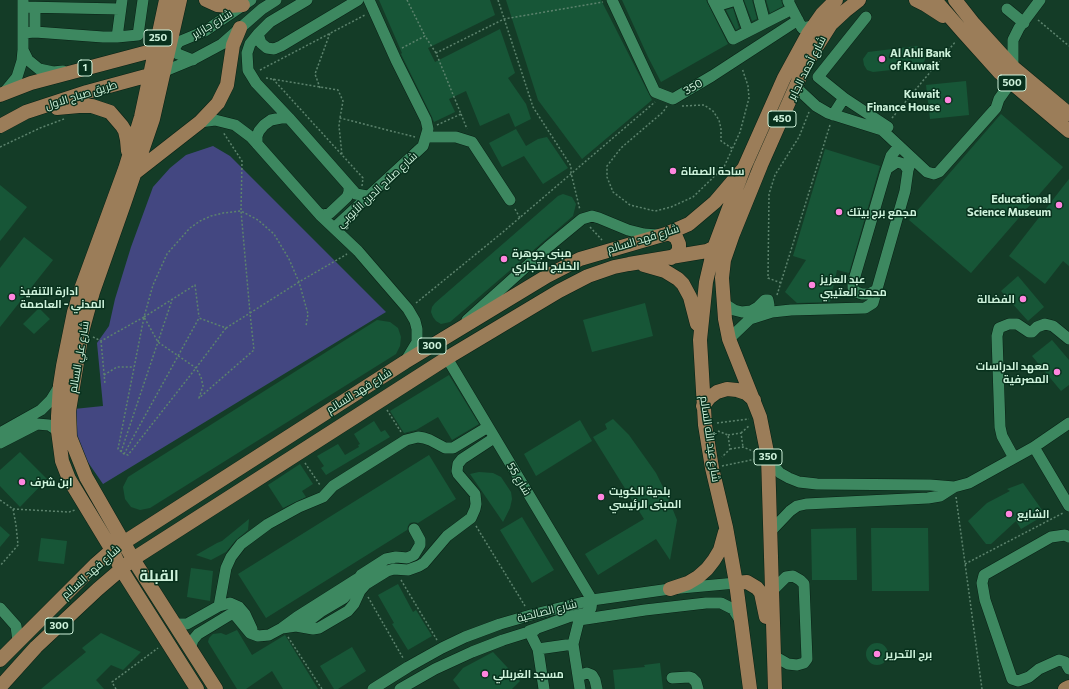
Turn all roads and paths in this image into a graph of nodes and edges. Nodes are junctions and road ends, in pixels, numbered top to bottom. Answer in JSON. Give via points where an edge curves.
{"nodes":[{"id":1,"x":143,"y":0,"type":"edge"},
{"id":2,"x":166,"y":0,"type":"edge"},
{"id":3,"x":180,"y":0,"type":"edge"},
{"id":4,"x":206,"y":0,"type":"edge"},
{"id":5,"x":276,"y":0,"type":"edge"},
{"id":6,"x":307,"y":0,"type":"edge"},
{"id":7,"x":358,"y":0,"type":"edge"},
{"id":8,"x":369,"y":0,"type":"edge"},
{"id":9,"x":407,"y":0,"type":"edge"},
{"id":10,"x":498,"y":0,"type":"edge"},
{"id":11,"x":612,"y":0,"type":"edge"},
{"id":12,"x":737,"y":0,"type":"edge"},
{"id":13,"x":759,"y":0,"type":"edge"},
{"id":14,"x":859,"y":0,"type":"edge"},
{"id":15,"x":869,"y":0,"type":"edge"},
{"id":16,"x":916,"y":0,"type":"edge"},
{"id":17,"x":935,"y":0,"type":"edge"},
{"id":18,"x":955,"y":0,"type":"edge"},
{"id":19,"x":963,"y":0,"type":"edge"},
{"id":20,"x":1040,"y":0,"type":"edge"},
{"id":21,"x":789,"y":2,"type":"edge"},
{"id":22,"x":247,"y":3,"type":"edge"},
{"id":23,"x":714,"y":3,"type":"edge"},
{"id":24,"x":23,"y":4,"type":"edge"},
{"id":25,"x":121,"y":5,"type":"edge"},
{"id":26,"x":840,"y":5,"type":"edge"},
{"id":27,"x":35,"y":8,"type":"junction"},
{"id":28,"x":374,"y":10,"type":"junction"},
{"id":29,"x":1008,"y":10,"type":"dead end"},
{"id":30,"x":866,"y":16,"type":"dead end"},
{"id":31,"x":1027,"y":18,"type":"junction"},
{"id":32,"x":504,"y":19,"type":"junction"},
{"id":33,"x":798,"y":20,"type":"junction"},
{"id":34,"x":765,"y":23,"type":"junction"},
{"id":35,"x":813,"y":26,"type":"junction"},
{"id":36,"x":240,"y":28,"type":"junction"},
{"id":37,"x":966,"y":29,"type":"junction"},
{"id":38,"x":748,"y":31,"type":"junction"},
{"id":39,"x":35,"y":32,"type":"junction"},
{"id":40,"x":23,"y":33,"type":"junction"},
{"id":41,"x":330,"y":33,"type":"junction"},
{"id":42,"x":258,"y":34,"type":"junction"},
{"id":43,"x":425,"y":36,"type":"junction"},
{"id":44,"x":117,"y":37,"type":"junction"},
{"id":45,"x":174,"y":44,"type":"junction"},
{"id":46,"x":1069,"y":46,"type":"edge"},
{"id":47,"x":23,"y":50,"type":"junction"},
{"id":48,"x":155,"y":50,"type":"junction"},
{"id":49,"x":393,"y":52,"type":"junction"},
{"id":50,"x":436,"y":53,"type":"junction"},
{"id":51,"x":739,"y":58,"type":"junction"},
{"id":52,"x":193,"y":60,"type":"junction"},
{"id":53,"x":1013,"y":67,"type":"junction"},
{"id":54,"x":76,"y":70,"type":"junction"},
{"id":55,"x":165,"y":71,"type":"junction"},
{"id":56,"x":150,"y":75,"type":"junction"},
{"id":57,"x":251,"y":75,"type":"junction"},
{"id":58,"x":273,"y":79,"type":"junction"},
{"id":59,"x":1011,"y":82,"type":"junction"},
{"id":60,"x":320,"y":88,"type":"junction"},
{"id":61,"x":795,"y":89,"type":"junction"},
{"id":62,"x":1,"y":95,"type":"edge"},
{"id":63,"x":663,"y":96,"type":"junction"},
{"id":64,"x":844,"y":98,"type":"junction"},
{"id":65,"x":999,"y":99,"type":"junction"},
{"id":66,"x":812,"y":102,"type":"junction"},
{"id":67,"x":679,"y":106,"type":"dead end"},
{"id":68,"x":672,"y":107,"type":"dead end"},
{"id":69,"x":665,"y":108,"type":"junction"},
{"id":70,"x":26,"y":112,"type":"junction"},
{"id":71,"x":461,"y":114,"type":"junction"},
{"id":72,"x":1069,"y":114,"type":"edge"},
{"id":73,"x":833,"y":115,"type":"junction"},
{"id":74,"x":66,"y":118,"type":"dead end"},
{"id":75,"x":289,"y":118,"type":"junction"},
{"id":76,"x":340,"y":118,"type":"junction"},
{"id":77,"x":215,"y":120,"type":"junction"},
{"id":78,"x":200,"y":122,"type":"junction"},
{"id":79,"x":0,"y":126,"type":"edge"},
{"id":80,"x":884,"y":128,"type":"junction"},
{"id":81,"x":1069,"y":131,"type":"edge"},
{"id":82,"x":427,"y":135,"type":"junction"},
{"id":83,"x":472,"y":142,"type":"junction"},
{"id":84,"x":257,"y":144,"type":"junction"},
{"id":85,"x":899,"y":146,"type":"junction"},
{"id":86,"x":0,"y":147,"type":"edge"},
{"id":87,"x":733,"y":149,"type":"junction"},
{"id":88,"x":342,"y":155,"type":"junction"},
{"id":89,"x":910,"y":156,"type":"junction"},
{"id":90,"x":926,"y":164,"type":"junction"},
{"id":91,"x":571,"y":166,"type":"dead end"},
{"id":92,"x":744,"y":168,"type":"junction"},
{"id":93,"x":888,"y":168,"type":"junction"},
{"id":94,"x":130,"y":170,"type":"junction"},
{"id":95,"x":908,"y":170,"type":"junction"},
{"id":96,"x":349,"y":186,"type":"junction"},
{"id":97,"x":364,"y":196,"type":"junction"},
{"id":98,"x":510,"y":200,"type":"dead end"},
{"id":99,"x":241,"y":211,"type":"junction"},
{"id":100,"x":321,"y":216,"type":"junction"},
{"id":101,"x":334,"y":228,"type":"junction"},
{"id":102,"x":733,"y":234,"type":"junction"},
{"id":103,"x":663,"y":235,"type":"junction"},
{"id":104,"x":714,"y":248,"type":"junction"},
{"id":105,"x":355,"y":249,"type":"junction"},
{"id":106,"x":670,"y":258,"type":"junction"},
{"id":107,"x":629,"y":264,"type":"junction"},
{"id":108,"x":299,"y":282,"type":"junction"},
{"id":109,"x":781,"y":283,"type":"junction"},
{"id":110,"x":877,"y":290,"type":"junction"},
{"id":111,"x":172,"y":300,"type":"junction"},
{"id":112,"x":723,"y":303,"type":"junction"},
{"id":113,"x":408,"y":309,"type":"junction"},
{"id":114,"x":250,"y":313,"type":"junction"},
{"id":115,"x":768,"y":313,"type":"junction"},
{"id":116,"x":144,"y":317,"type":"junction"},
{"id":117,"x":199,"y":318,"type":"junction"},
{"id":118,"x":306,"y":326,"type":"dead end"},
{"id":119,"x":226,"y":328,"type":"junction"},
{"id":120,"x":82,"y":332,"type":"junction"},
{"id":121,"x":452,"y":333,"type":"junction"},
{"id":122,"x":729,"y":339,"type":"junction"},
{"id":123,"x":1069,"y":339,"type":"edge"},
{"id":124,"x":700,"y":340,"type":"junction"},
{"id":125,"x":101,"y":341,"type":"junction"},
{"id":126,"x":158,"y":342,"type":"junction"},
{"id":127,"x":178,"y":355,"type":"junction"},
{"id":128,"x":447,"y":358,"type":"junction"},
{"id":129,"x":405,"y":362,"type":"junction"},
{"id":130,"x":134,"y":367,"type":"junction"},
{"id":131,"x":196,"y":368,"type":"junction"},
{"id":132,"x":104,"y":375,"type":"junction"},
{"id":133,"x":105,"y":384,"type":"dead end"},
{"id":134,"x":60,"y":385,"type":"junction"},
{"id":135,"x":381,"y":399,"type":"junction"},
{"id":136,"x":754,"y":400,"type":"junction"},
{"id":137,"x":703,"y":406,"type":"junction"},
{"id":138,"x":760,"y":417,"type":"junction"},
{"id":139,"x":1069,"y":423,"type":"edge"},
{"id":140,"x":705,"y":425,"type":"junction"},
{"id":141,"x":488,"y":427,"type":"junction"},
{"id":142,"x":58,"y":431,"type":"junction"},
{"id":143,"x":0,"y":433,"type":"edge"},
{"id":144,"x":728,"y":435,"type":"junction"},
{"id":145,"x":494,"y":438,"type":"junction"},
{"id":146,"x":406,"y":440,"type":"junction"},
{"id":147,"x":0,"y":443,"type":"edge"},
{"id":148,"x":743,"y":447,"type":"junction"},
{"id":149,"x":1034,"y":447,"type":"junction"},
{"id":150,"x":730,"y":449,"type":"junction"},
{"id":151,"x":121,"y":452,"type":"junction"},
{"id":152,"x":298,"y":452,"type":"junction"},
{"id":153,"x":124,"y":454,"type":"junction"},
{"id":154,"x":768,"y":456,"type":"junction"},
{"id":155,"x":1014,"y":458,"type":"junction"},
{"id":156,"x":712,"y":468,"type":"junction"},
{"id":157,"x":817,"y":484,"type":"junction"},
{"id":158,"x":954,"y":487,"type":"junction"},
{"id":159,"x":326,"y":495,"type":"junction"},
{"id":160,"x":0,"y":500,"type":"edge"},
{"id":161,"x":816,"y":503,"type":"junction"},
{"id":162,"x":1069,"y":506,"type":"edge"},
{"id":163,"x":86,"y":508,"type":"junction"},
{"id":164,"x":14,"y":509,"type":"junction"},
{"id":165,"x":1069,"y":510,"type":"edge"},
{"id":166,"x":471,"y":518,"type":"junction"},
{"id":167,"x":726,"y":528,"type":"junction"},
{"id":168,"x":414,"y":529,"type":"dead end"},
{"id":169,"x":770,"y":532,"type":"junction"},
{"id":170,"x":1069,"y":537,"type":"edge"},
{"id":171,"x":124,"y":542,"type":"junction"},
{"id":172,"x":112,"y":550,"type":"junction"},
{"id":173,"x":133,"y":559,"type":"junction"},
{"id":174,"x":965,"y":564,"type":"junction"},
{"id":175,"x":0,"y":566,"type":"edge"},
{"id":176,"x":121,"y":568,"type":"junction"},
{"id":177,"x":394,"y":569,"type":"junction"},
{"id":178,"x":360,"y":583,"type":"junction"},
{"id":179,"x":736,"y":583,"type":"junction"},
{"id":180,"x":670,"y":589,"type":"junction"},
{"id":181,"x":772,"y":591,"type":"junction"},
{"id":182,"x":592,"y":600,"type":"junction"},
{"id":183,"x":219,"y":606,"type":"junction"},
{"id":184,"x":0,"y":608,"type":"edge"},
{"id":185,"x":531,"y":615,"type":"junction"},
{"id":186,"x":579,"y":620,"type":"junction"},
{"id":187,"x":740,"y":620,"type":"junction"},
{"id":188,"x":174,"y":624,"type":"junction"},
{"id":189,"x":282,"y":628,"type":"junction"},
{"id":190,"x":529,"y":631,"type":"junction"},
{"id":191,"x":254,"y":635,"type":"junction"},
{"id":192,"x":18,"y":641,"type":"junction"},
{"id":193,"x":168,"y":641,"type":"junction"},
{"id":194,"x":574,"y":644,"type":"junction"},
{"id":195,"x":442,"y":648,"type":"junction"},
{"id":196,"x":190,"y":649,"type":"junction"},
{"id":197,"x":538,"y":649,"type":"junction"},
{"id":198,"x":774,"y":656,"type":"junction"},
{"id":199,"x":0,"y":660,"type":"edge"},
{"id":200,"x":408,"y":667,"type":"junction"},
{"id":201,"x":1069,"y":669,"type":"edge"},
{"id":202,"x":578,"y":676,"type":"junction"},
{"id":203,"x":672,"y":678,"type":"dead end"},
{"id":204,"x":0,"y":687,"type":"edge"},
{"id":205,"x":1069,"y":687,"type":"edge"},
{"id":206,"x":116,"y":689,"type":"edge"},
{"id":207,"x":197,"y":689,"type":"edge"},
{"id":208,"x":216,"y":689,"type":"edge"},
{"id":209,"x":322,"y":689,"type":"edge"},
{"id":210,"x":373,"y":689,"type":"edge"},
{"id":211,"x":400,"y":689,"type":"edge"},
{"id":212,"x":544,"y":689,"type":"edge"},
{"id":213,"x":580,"y":689,"type":"edge"},
{"id":214,"x":597,"y":689,"type":"edge"},
{"id":215,"x":698,"y":689,"type":"edge"},
{"id":216,"x":750,"y":689,"type":"edge"},
{"id":217,"x":774,"y":689,"type":"edge"},
{"id":218,"x":982,"y":689,"type":"edge"},
{"id":219,"x":1065,"y":689,"type":"edge"}],
"edges":[{"from":1,"to":44,"type":"street","via":[[138,35]]},
{"from":2,"to":48,"type":"main road","name":"شارع علي السالم","number":"250"},
{"from":3,"to":45,"type":"main road","name":"شارع علي السالم","number":"250"},
{"from":4,"to":22,"type":"main road","via":[[216,5],[229,6]]},
{"from":5,"to":36,"type":"street"},
{"from":6,"to":42,"type":"street","via":[[270,22]]},
{"from":7,"to":42,"type":"street","via":[[274,49],[267,48],[261,43]]},
{"from":8,"to":28,"type":"street"},
{"from":9,"to":43,"type":"path"},
{"from":10,"to":32,"type":"path"},
{"from":11,"to":32,"type":"path"},
{"from":11,"to":63,"type":"street","via":[[655,92]]},
{"from":12,"to":23,"type":"street"},
{"from":12,"to":38,"type":"street"},
{"from":13,"to":34,"type":"street"},
{"from":14,"to":26,"type":"main road","name":"شارع أحمد الجابر","number":"450"},
{"from":15,"to":26,"type":"main road"},
{"from":16,"to":37,"type":"main road"},
{"from":17,"to":37,"type":"main road","number":"500"},
{"from":18,"to":37,"type":"main road","number":"500"},
{"from":19,"to":37,"type":"main road"},
{"from":20,"to":31,"type":"street"},
{"from":21,"to":33,"type":"street"},
{"from":21,"to":34,"type":"street"},
{"from":22,"to":45,"type":"street","name":"شارع جازاير","via":[[206,31]]},
{"from":23,"to":38,"type":"street","via":[[733,39]]},
{"from":24,"to":27,"type":"street"},
{"from":24,"to":40,"type":"street"},
{"from":25,"to":27,"type":"street"},
{"from":25,"to":44,"type":"street"},
{"from":26,"to":35,"type":"main road","name":"شارع أحمد الجابر","number":"450","via":[[826,10]]},
{"from":26,"to":61,"type":"main road","name":"شارع أحمد الجابر","number":"450"},
{"from":27,"to":39,"type":"street"},
{"from":28,"to":41,"type":"path"},
{"from":28,"to":49,"type":"street"},
{"from":29,"to":31,"type":"street"},
{"from":30,"to":64,"type":"street","via":[[818,77]]},
{"from":31,"to":46,"type":"path"},
{"from":31,"to":53,"type":"street","via":[[1013,40]]},
{"from":32,"to":50,"type":"path"},
{"from":32,"to":91,"type":"path","via":[[533,107]]},
{"from":33,"to":35,"type":"street","via":[[802,28]]},
{"from":33,"to":51,"type":"street","name":"350"},
{"from":34,"to":38,"type":"street"},
{"from":35,"to":92,"type":"main road","name":"شارع أحمد الجابر","number":"450","via":[[792,61]]},
{"from":36,"to":52,"type":"street","via":[[222,44]]},
{"from":36,"to":78,"type":"main road","via":[[233,45],[226,85],[218,103]]},
{"from":37,"to":53,"type":"main road","number":"500"},
{"from":37,"to":59,"type":"main road","number":"500","via":[[1000,73]]},
{"from":37,"to":80,"type":"path"},
{"from":39,"to":40,"type":"street"},
{"from":39,"to":44,"type":"street"},
{"from":40,"to":47,"type":"street"},
{"from":41,"to":57,"type":"path"},
{"from":41,"to":60,"type":"path","via":[[315,74]]},
{"from":42,"to":57,"type":"street","via":[[247,53],[248,70]]},
{"from":43,"to":49,"type":"path"},
{"from":43,"to":50,"type":"path"},
{"from":45,"to":48,"type":"main road","number":"1"},
{"from":45,"to":52,"type":"street","via":[[178,54]]},
{"from":45,"to":55,"type":"main road","name":"شارع علي السالم","number":"250"},
{"from":47,"to":54,"type":"street","via":[[28,60],[39,69],[53,72]]},
{"from":47,"to":62,"type":"street","via":[[17,77]]},
{"from":48,"to":54,"type":"main road","number":"1"},
{"from":48,"to":56,"type":"main road","name":"شارع علي السالم","number":"250"},
{"from":49,"to":82,"type":"street","via":[[426,120]]},
{"from":50,"to":71,"type":"path"},
{"from":51,"to":63,"type":"street","name":"350","via":[[673,99]]},
{"from":51,"to":87,"type":"path","via":[[749,98]]},
{"from":52,"to":55,"type":"street"},
{"from":53,"to":72,"type":"main road","number":"500"},
{"from":54,"to":62,"type":"main road","number":"1"},
{"from":55,"to":56,"type":"main road","name":"طريق صباح الاول","number":"1"},
{"from":55,"to":94,"type":"main road","name":"شارع علي السالم","number":"250","via":[[153,119]]},
{"from":56,"to":70,"type":"main road","name":"طريق صباح الاول","number":"1"},
{"from":56,"to":94,"type":"main road","name":"شارع علي السالم","number":"250"},
{"from":57,"to":58,"type":"path"},
{"from":57,"to":75,"type":"street"},
{"from":58,"to":60,"type":"path"},
{"from":58,"to":88,"type":"path"},
{"from":59,"to":65,"type":"street"},
{"from":59,"to":81,"type":"main road","number":"500"},
{"from":60,"to":76,"type":"path","via":[[338,90],[342,101]]},
{"from":61,"to":66,"type":"street"},
{"from":61,"to":102,"type":"main road","name":"شارع أحمد الجابر","number":"450"},
{"from":63,"to":69,"type":"path","via":[[667,106]]},
{"from":63,"to":113,"type":"path"},
{"from":64,"to":73,"type":"street"},
{"from":64,"to":80,"type":"street"},
{"from":65,"to":89,"type":"street","via":[[996,108],[937,174],[929,173]]},
{"from":65,"to":90,"type":"street","via":[[938,166],[932,168]]},
{"from":66,"to":73,"type":"street","via":[[821,110]]},
{"from":66,"to":109,"type":"path","via":[[799,137],[775,175],[769,194],[768,278]]},
{"from":67,"to":87,"type":"path","via":[[704,105],[714,111],[719,120],[721,141]]},
{"from":68,"to":69,"type":"path"},
{"from":69,"to":87,"type":"path","via":[[621,148],[607,166],[607,177],[613,192],[630,205],[655,211],[693,197],[724,167]]},
{"from":70,"to":79,"type":"main road","name":"طريق صباح الاول","number":"1"},
{"from":70,"to":94,"type":"main road","via":[[86,105],[110,112],[127,135]]},
{"from":71,"to":82,"type":"path"},
{"from":71,"to":83,"type":"path"},
{"from":73,"to":80,"type":"street"},
{"from":73,"to":109,"type":"path"},
{"from":74,"to":86,"type":"path"},
{"from":75,"to":84,"type":"street","via":[[271,120],[264,125],[257,136]]},
{"from":75,"to":96,"type":"street"},
{"from":76,"to":82,"type":"path"},
{"from":76,"to":88,"type":"path"},
{"from":77,"to":78,"type":"street"},
{"from":77,"to":84,"type":"street","via":[[235,125]]},
{"from":77,"to":99,"type":"path","via":[[242,161]]},
{"from":78,"to":94,"type":"main road"},
{"from":80,"to":85,"type":"street"},
{"from":80,"to":90,"type":"street","via":[[893,131]]},
{"from":82,"to":83,"type":"street","via":[[456,137]]},
{"from":82,"to":97,"type":"street","name":"شارع صلاح الدين الأيوبي","via":[[423,146]]},
{"from":83,"to":98,"type":"street"},
{"from":84,"to":100,"type":"street"},
{"from":85,"to":89,"type":"street"},
{"from":85,"to":93,"type":"street","via":[[891,156]]},
{"from":88,"to":97,"type":"path","via":[[363,178]]},
{"from":89,"to":90,"type":"street"},
{"from":89,"to":95,"type":"street"},
{"from":92,"to":103,"type":"main road","name":"شارع فهد السالم","number":"300","via":[[706,211],[689,224]]},
{"from":92,"to":104,"type":"main road","name":"شارع عبد الله السالم"},
{"from":93,"to":95,"type":"street","via":[[897,162],[904,164]]},
{"from":93,"to":110,"type":"street","via":[[853,283],[856,292],[862,294]]},
{"from":94,"to":120,"type":"main road","name":"شارع علي السالم","number":"250"},
{"from":94,"to":134,"type":"main road","name":"شارع علي السالم","number":"250","via":[[81,289],[69,334]]},
{"from":95,"to":110,"type":"street","via":[[905,191]]},
{"from":96,"to":97,"type":"street","via":[[356,194]]},
{"from":96,"to":100,"type":"street","via":[[347,197],[330,213]]},
{"from":97,"to":101,"type":"street","name":"شارع صلاح الدين الأيوبي"},
{"from":99,"to":108,"type":"path","via":[[258,220],[274,234]]},
{"from":99,"to":114,"type":"path"},
{"from":99,"to":116,"type":"path","via":[[211,216],[190,228],[167,254],[153,285]]},
{"from":100,"to":101,"type":"street"},
{"from":101,"to":105,"type":"street","name":"شارع صلاح الدين الأيوبي"},
{"from":102,"to":104,"type":"main road","name":"شارع فهد السالم","number":"300"},
{"from":102,"to":112,"type":"main road","number":"350","via":[[724,260]]},
{"from":103,"to":106,"type":"main road","via":[[670,234],[676,237],[680,244],[679,251]]},
{"from":103,"to":121,"type":"main road","name":"شارع فهد السالم","number":"300","via":[[568,264]]},
{"from":103,"to":121,"type":"street","via":[[628,230],[592,216],[582,219]]},
{"from":104,"to":106,"type":"main road","name":"شارع فهد السالم","number":"300"},
{"from":104,"to":124,"type":"main road","name":"شارع عبد الله السالم","via":[[706,282]]},
{"from":105,"to":108,"type":"path"},
{"from":105,"to":113,"type":"street","name":"شارع صلاح الدين الأيوبي"},
{"from":106,"to":107,"type":"main road","name":"شارع فهد السالم","number":"300"},
{"from":107,"to":124,"type":"main road","via":[[653,267],[678,278],[687,291],[694,310]]},
{"from":107,"to":128,"type":"main road","name":"شارع فهد السالم","number":"300","via":[[576,281]]},
{"from":108,"to":114,"type":"path"},
{"from":108,"to":118,"type":"path","via":[[308,314]]},
{"from":109,"to":115,"type":"path"},
{"from":110,"to":115,"type":"street","via":[[873,303],[865,308]]},
{"from":111,"to":116,"type":"path"},
{"from":111,"to":117,"type":"path","via":[[195,285]]},
{"from":111,"to":126,"type":"path"},
{"from":112,"to":115,"type":"street","via":[[742,312],[751,311],[768,300]]},
{"from":112,"to":122,"type":"main road","number":"350"},
{"from":113,"to":129,"type":"street","name":"شارع صلاح الدين الأيوبي","via":[[415,321],[417,342]]},
{"from":114,"to":119,"type":"path"},
{"from":114,"to":131,"type":"path","via":[[254,350],[199,398],[203,386]]},
{"from":115,"to":122,"type":"street","via":[[750,318]]},
{"from":116,"to":125,"type":"path"},
{"from":116,"to":126,"type":"path"},
{"from":116,"to":130,"type":"path"},
{"from":117,"to":119,"type":"path"},
{"from":117,"to":127,"type":"path"},
{"from":119,"to":131,"type":"path"},
{"from":120,"to":125,"type":"path"},
{"from":120,"to":171,"type":"main road","name":"شارع علي السالم","number":"250","via":[[69,411],[70,436],[86,477]]},
{"from":121,"to":129,"type":"main road","name":"شارع فهد السالم","number":"300"},
{"from":122,"to":136,"type":"main road","number":"350"},
{"from":123,"to":155,"type":"street","via":[[1053,326],[1045,324],[1032,332],[1017,324],[999,328],[997,336],[1000,427]]},
{"from":124,"to":137,"type":"main road","name":"شارع عبد الله السالم"},
{"from":125,"to":132,"type":"path"},
{"from":126,"to":127,"type":"path"},
{"from":126,"to":151,"type":"path"},
{"from":127,"to":131,"type":"path"},
{"from":127,"to":153,"type":"path"},
{"from":128,"to":135,"type":"main road","name":"شارع فهد السالم","number":"300"},
{"from":128,"to":141,"type":"street","name":"شارع 55"},
{"from":129,"to":171,"type":"main road","name":"شارع فهد السالم","number":"300"},
{"from":130,"to":132,"type":"path","via":[[117,367]]},
{"from":130,"to":151,"type":"path","via":[[118,449]]},
{"from":131,"to":153,"type":"path","via":[[128,455]]},
{"from":132,"to":133,"type":"path"},
{"from":134,"to":142,"type":"main road","name":"شارع علي السالم","number":"250"},
{"from":134,"to":143,"type":"street","via":[[41,410]]},
{"from":135,"to":146,"type":"path"},
{"from":135,"to":152,"type":"main road","name":"شارع فهد السالم","number":"300"},
{"from":136,"to":137,"type":"main road","via":[[746,393],[727,389],[717,392]]},
{"from":136,"to":138,"type":"main road","number":"350"},
{"from":137,"to":140,"type":"main road","name":"شارع عبد الله السالم"},
{"from":138,"to":140,"type":"path"},
{"from":138,"to":154,"type":"main road","number":"350"},
{"from":139,"to":149,"type":"street"},
{"from":140,"to":144,"type":"path"},
{"from":140,"to":156,"type":"main road","name":"شارع عبد الله السالم"},
{"from":141,"to":145,"type":"street","name":"شارع 55"},
{"from":141,"to":146,"type":"street","via":[[453,448],[445,448],[424,438]]},
{"from":142,"to":147,"type":"street","via":[[49,425],[37,424]]},
{"from":142,"to":163,"type":"main road","name":"شارع علي السالم","number":"250","via":[[60,454],[66,472]]},
{"from":144,"to":148,"type":"path","via":[[741,433]]},
{"from":144,"to":150,"type":"path"},
{"from":145,"to":166,"type":"street","via":[[458,464],[458,474],[475,494],[476,504]]},
{"from":145,"to":182,"type":"street","name":"شارع 55"},
{"from":146,"to":159,"type":"street","via":[[333,486]]},
{"from":148,"to":150,"type":"path"},
{"from":148,"to":154,"type":"path"},
{"from":149,"to":155,"type":"street"},
{"from":149,"to":162,"type":"street"},
{"from":150,"to":156,"type":"path"},
{"from":151,"to":153,"type":"path"},
{"from":152,"to":159,"type":"path"},
{"from":152,"to":173,"type":"main road","name":"شارع فهد السالم","number":"300"},
{"from":154,"to":156,"type":"path"},
{"from":154,"to":157,"type":"street","via":[[780,473],[799,482]]},
{"from":154,"to":169,"type":"main road","number":"350"},
{"from":155,"to":158,"type":"street","via":[[969,483]]},
{"from":156,"to":167,"type":"main road","name":"شارع عبد الله السالم"},
{"from":157,"to":158,"type":"street"},
{"from":157,"to":161,"type":"street","via":[[810,492]]},
{"from":158,"to":161,"type":"street","via":[[940,496],[928,498]]},
{"from":158,"to":174,"type":"path"},
{"from":159,"to":183,"type":"street","via":[[268,524],[241,544],[226,568]]},
{"from":160,"to":164,"type":"path"},
{"from":161,"to":169,"type":"street","via":[[797,506]]},
{"from":163,"to":164,"type":"path","via":[[69,512]]},
{"from":163,"to":172,"type":"main road","name":"شارع علي السالم","number":"250"},
{"from":164,"to":175,"type":"path","via":[[18,545]]},
{"from":165,"to":174,"type":"path"},
{"from":166,"to":177,"type":"street","via":[[447,536],[424,563],[408,570]]},
{"from":166,"to":185,"type":"path"},
{"from":167,"to":179,"type":"main road","name":"شارع عبد الله السالم"},
{"from":167,"to":180,"type":"main road","via":[[720,550],[707,569],[688,583]]},
{"from":168,"to":178,"type":"street","via":[[420,545],[414,554],[407,558],[386,559],[362,575]]},
{"from":169,"to":181,"type":"main road","number":"350"},
{"from":170,"to":201,"type":"street","via":[[1052,537],[984,574],[982,582],[985,600],[1012,679],[1029,677],[1059,660],[1065,662]]},
{"from":171,"to":172,"type":"main road","name":"شارع فهد السالم","number":"300"},
{"from":171,"to":173,"type":"main road","name":"شارع علي السالم","number":"250"},
{"from":172,"to":176,"type":"main road","name":"شارع علي السالم","number":"250"},
{"from":172,"to":192,"type":"main road","name":"شارع فهد السالم","number":"300"},
{"from":173,"to":176,"type":"main road","name":"شارع فهد السالم","number":"300"},
{"from":173,"to":188,"type":"main road","name":"شارع علي السالم","number":"250"},
{"from":174,"to":218,"type":"path"},
{"from":176,"to":193,"type":"main road","name":"شارع علي السالم","number":"250"},
{"from":176,"to":204,"type":"main road","name":"شارع فهد السالم","number":"300","via":[[36,647]]},
{"from":177,"to":178,"type":"street"},
{"from":177,"to":195,"type":"path"},
{"from":178,"to":189,"type":"street","via":[[297,617]]},
{"from":178,"to":189,"type":"street","via":[[344,598],[301,627]]},
{"from":178,"to":200,"type":"path"},
{"from":179,"to":180,"type":"street","name":"شارع الصالحية"},
{"from":179,"to":187,"type":"main road","name":"شارع عبد الله السالم"},
{"from":179,"to":217,"type":"main road","via":[[752,584],[761,593]]},
{"from":180,"to":182,"type":"street","name":"شارع الصالحية"},
{"from":181,"to":198,"type":"main road","number":"350"},
{"from":181,"to":198,"type":"street","via":[[786,577],[793,576],[804,584],[807,659],[797,666]]},
{"from":182,"to":185,"type":"street","name":"شارع الصالحية"},
{"from":182,"to":190,"type":"street","via":[[586,613]]},
{"from":183,"to":188,"type":"street","via":[[192,622]]},
{"from":183,"to":191,"type":"street","via":[[230,603],[239,607]]},
{"from":184,"to":192,"type":"street","via":[[16,626]]},
{"from":185,"to":195,"type":"street","name":"شارع الصالحية","via":[[500,624]]},
{"from":186,"to":187,"type":"street","name":"شارع الصالحية","via":[[706,603],[721,603],[732,609]]},
{"from":186,"to":190,"type":"street","name":"شارع الصالحية"},
{"from":186,"to":194,"type":"street"},
{"from":187,"to":216,"type":"main road","name":"شارع عبد الله السالم"},
{"from":188,"to":196,"type":"main road","name":"شارع علي السالم","number":"250"},
{"from":189,"to":191,"type":"street","via":[[264,636]]},
{"from":189,"to":209,"type":"path"},
{"from":190,"to":197,"type":"street"},
{"from":190,"to":211,"type":"street","name":"شارع الصالحية","via":[[472,652]]},
{"from":191,"to":196,"type":"street","via":[[247,631],[236,616],[229,615],[195,637]]},
{"from":192,"to":199,"type":"main road","name":"شارع فهد السالم","number":"300"},
{"from":193,"to":206,"type":"path","via":[[112,682]]},
{"from":193,"to":207,"type":"main road","name":"شارع علي السالم","number":"250"},
{"from":194,"to":197,"type":"street"},
{"from":194,"to":202,"type":"street"},
{"from":195,"to":200,"type":"street","name":"شارع الصالحية"},
{"from":196,"to":208,"type":"main road","name":"شارع علي السالم","number":"250"},
{"from":197,"to":212,"type":"street"},
{"from":198,"to":217,"type":"main road","number":"350"},
{"from":200,"to":210,"type":"street","name":"شارع الصالحية"},
{"from":202,"to":213,"type":"street"},
{"from":202,"to":214,"type":"street","via":[[586,673],[592,675],[596,680]]},
{"from":203,"to":215,"type":"street","via":[[692,678]]},
{"from":205,"to":219,"type":"main road"}]}
